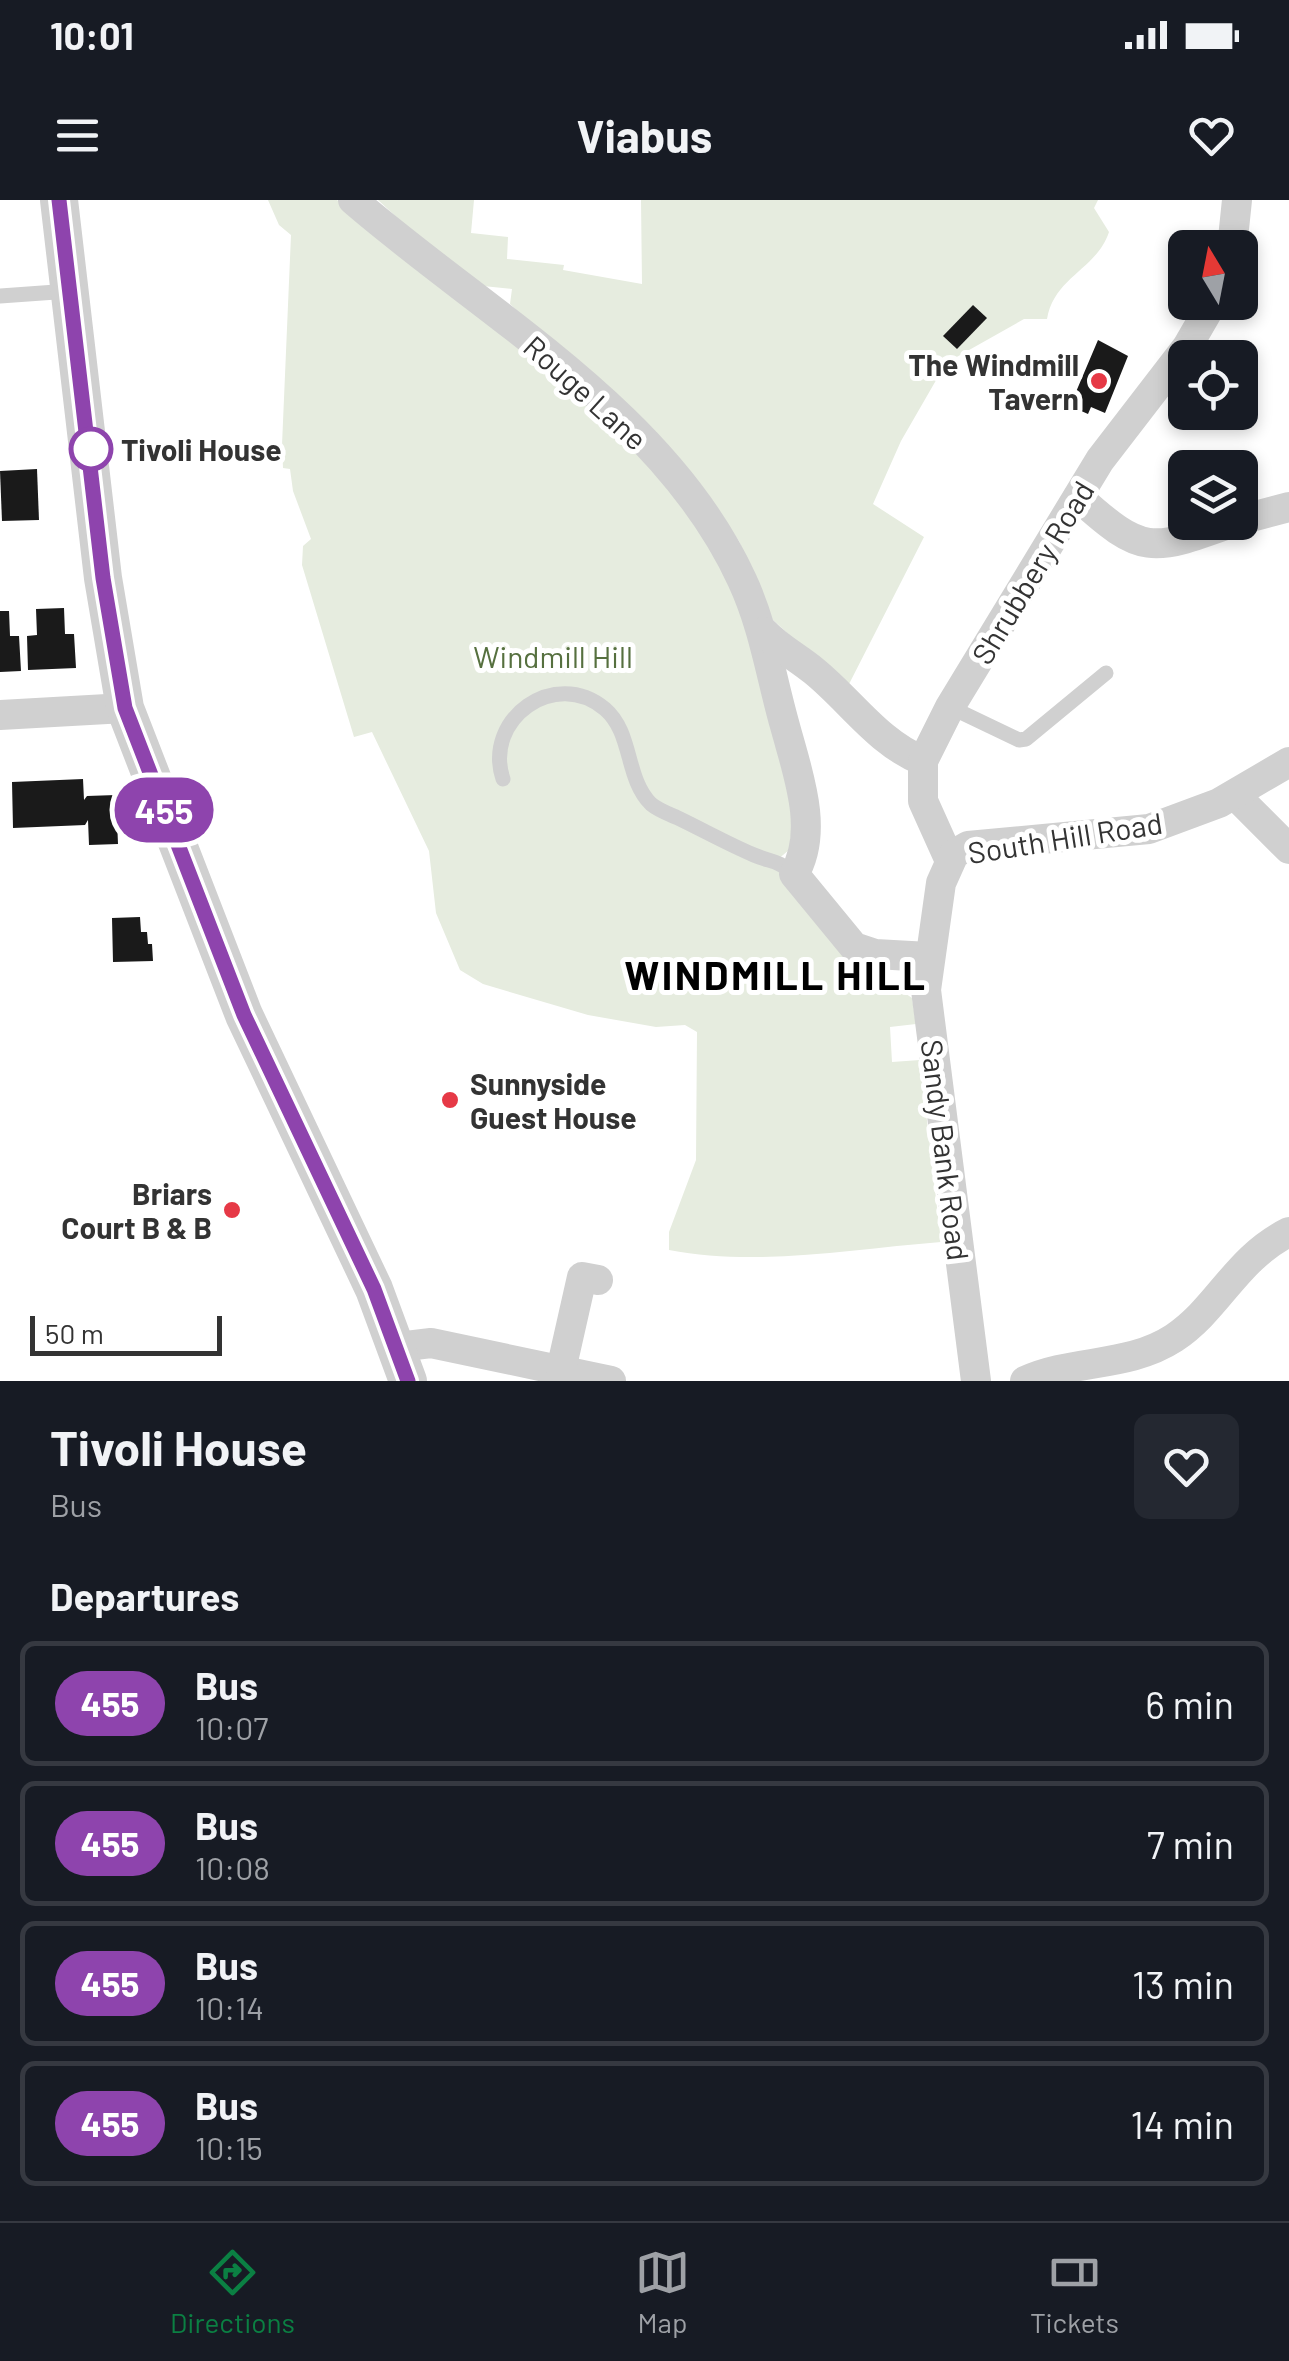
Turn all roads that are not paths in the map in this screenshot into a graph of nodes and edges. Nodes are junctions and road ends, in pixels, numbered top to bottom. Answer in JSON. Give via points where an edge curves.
{"nodes":[{"id":1,"x":59,"y":200,"type":"edge"},
{"id":2,"x":353,"y":200,"type":"edge"},
{"id":3,"x":1237,"y":200,"type":"edge"},
{"id":4,"x":1234,"y":230,"type":"edge"},
{"id":5,"x":70,"y":291,"type":"junction"},
{"id":6,"x":0,"y":296,"type":"edge"},
{"id":7,"x":1203,"y":320,"type":"edge"},
{"id":8,"x":1078,"y":497,"type":"junction"},
{"id":9,"x":1289,"y":507,"type":"edge"},
{"id":10,"x":1258,"y":515,"type":"edge"},
{"id":11,"x":1168,"y":540,"type":"edge"},
{"id":12,"x":764,"y":632,"type":"junction"},
{"id":13,"x":1106,"y":673,"type":"dead end"},
{"id":14,"x":950,"y":706,"type":"junction"},
{"id":15,"x":125,"y":708,"type":"junction"},
{"id":16,"x":0,"y":715,"type":"edge"},
{"id":17,"x":923,"y":761,"type":"junction"},
{"id":18,"x":1289,"y":762,"type":"edge"},
{"id":19,"x":502,"y":779,"type":"dead end"},
{"id":20,"x":1235,"y":795,"type":"junction"},
{"id":21,"x":1289,"y":850,"type":"edge"},
{"id":22,"x":950,"y":861,"type":"junction"},
{"id":23,"x":794,"y":874,"type":"junction"},
{"id":24,"x":929,"y":957,"type":"junction"},
{"id":25,"x":1288,"y":1235,"type":"edge"},
{"id":26,"x":580,"y":1276,"type":"dead end"},
{"id":27,"x":403,"y":1364,"type":"edge"},
{"id":28,"x":561,"y":1370,"type":"junction"},
{"id":29,"x":611,"y":1381,"type":"edge"},
{"id":30,"x":976,"y":1381,"type":"edge"},
{"id":31,"x":1024,"y":1381,"type":"edge"}],
"edges":[{"from":1,"to":5,"type":"street"},
{"from":2,"to":12,"type":"street","name":"Rouge Lane","via":[[554,358],[641,440],[710,520]]},
{"from":3,"to":4,"type":"street"},
{"from":5,"to":6,"type":"lane"},
{"from":5,"to":15,"type":"street"},
{"from":7,"to":8,"type":"street","name":"Shrubbery Road"},
{"from":8,"to":11,"type":"street","via":[[1116,532],[1144,543]]},
{"from":8,"to":14,"type":"street","name":"Shrubbery Road"},
{"from":9,"to":10,"type":"street"},
{"from":12,"to":17,"type":"street","name":"Rouge Lane","via":[[874,730]]},
{"from":12,"to":23,"type":"street","name":"Rouge Lane","via":[[805,819],[805,850]]},
{"from":13,"to":14,"type":"lane","via":[[1019,740]]},
{"from":14,"to":17,"type":"street","name":"Shrubbery Road"},
{"from":15,"to":16,"type":"street"},
{"from":15,"to":27,"type":"street","via":[[244,1015]]},
{"from":17,"to":22,"type":"street","via":[[923,800]]},
{"from":18,"to":20,"type":"street","name":"South Hill Road"},
{"from":19,"to":23,"type":"lane","via":[[499,746],[516,712],[550,695],[586,698],[620,727],[652,806],[777,860]]},
{"from":20,"to":21,"type":"street"},
{"from":20,"to":22,"type":"street","name":"South Hill Road","via":[[1134,832],[968,846]]},
{"from":22,"to":24,"type":"street","name":"Sandy Bank Road"},
{"from":23,"to":24,"type":"street","via":[[854,947]]},
{"from":24,"to":30,"type":"street","name":"Sandy Bank Road","via":[[927,996]]},
{"from":25,"to":31,"type":"street","via":[[1251,1256],[1172,1340],[1134,1357]]},
{"from":26,"to":28,"type":"street"},
{"from":27,"to":28,"type":"street","via":[[431,1343]]},
{"from":28,"to":29,"type":"street"}]}
